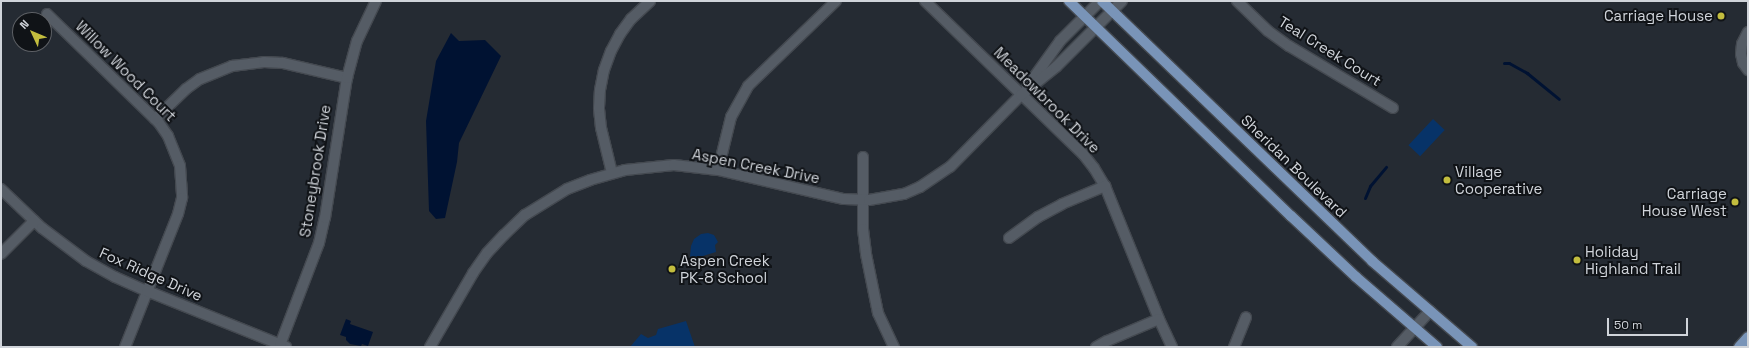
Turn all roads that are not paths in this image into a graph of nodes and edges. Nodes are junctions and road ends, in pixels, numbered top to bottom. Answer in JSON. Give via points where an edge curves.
{"nodes":[{"id":1,"x":376,"y":1,"type":"edge"},
{"id":2,"x":650,"y":1,"type":"edge"},
{"id":3,"x":836,"y":1,"type":"edge"},
{"id":4,"x":925,"y":1,"type":"edge"},
{"id":5,"x":1069,"y":1,"type":"edge"},
{"id":6,"x":1101,"y":1,"type":"edge"},
{"id":7,"x":1122,"y":1,"type":"edge"},
{"id":8,"x":1237,"y":1,"type":"edge"},
{"id":9,"x":1112,"y":11,"type":"junction"},
{"id":10,"x":1085,"y":16,"type":"junction"},
{"id":11,"x":52,"y":19,"type":"edge"},
{"id":12,"x":1097,"y":27,"type":"junction"},
{"id":13,"x":1748,"y":32,"type":"edge"},
{"id":14,"x":1748,"y":70,"type":"edge"},
{"id":15,"x":346,"y":78,"type":"junction"},
{"id":16,"x":1021,"y":95,"type":"junction"},
{"id":17,"x":1393,"y":108,"type":"dead end"},
{"id":18,"x":155,"y":119,"type":"junction"},
{"id":19,"x":863,"y":157,"type":"dead end"},
{"id":20,"x":718,"y":170,"type":"junction"},
{"id":21,"x":612,"y":173,"type":"junction"},
{"id":22,"x":1104,"y":186,"type":"junction"},
{"id":23,"x":1,"y":189,"type":"edge"},
{"id":24,"x":863,"y":200,"type":"junction"},
{"id":25,"x":34,"y":221,"type":"junction"},
{"id":26,"x":1009,"y":238,"type":"dead end"},
{"id":27,"x":1,"y":254,"type":"edge"},
{"id":28,"x":148,"y":291,"type":"junction"},
{"id":29,"x":1430,"y":311,"type":"junction"},
{"id":30,"x":1246,"y":317,"type":"dead end"},
{"id":31,"x":1159,"y":319,"type":"junction"},
{"id":32,"x":1414,"y":328,"type":"junction"},
{"id":33,"x":1748,"y":337,"type":"edge"},
{"id":34,"x":283,"y":346,"type":"edge"},
{"id":35,"x":125,"y":347,"type":"edge"},
{"id":36,"x":430,"y":347,"type":"edge"},
{"id":37,"x":894,"y":347,"type":"edge"},
{"id":38,"x":1096,"y":347,"type":"edge"},
{"id":39,"x":1172,"y":347,"type":"edge"},
{"id":40,"x":1234,"y":347,"type":"edge"},
{"id":41,"x":1397,"y":347,"type":"edge"},
{"id":42,"x":1437,"y":347,"type":"edge"},
{"id":43,"x":1472,"y":347,"type":"edge"},
{"id":44,"x":1739,"y":347,"type":"edge"}],
"edges":[{"from":1,"to":15,"type":"street","name":"Stoneybrook Drive","via":[[357,41]]},
{"from":2,"to":21,"type":"street","via":[[620,34],[604,70],[599,108]]},
{"from":3,"to":20,"type":"street","via":[[748,86],[731,117]]},
{"from":4,"to":16,"type":"street","name":"Meadowbrook Drive"},
{"from":5,"to":10,"type":"main road"},
{"from":6,"to":9,"type":"main road","name":"Sheridan Boulevard"},
{"from":6,"to":10,"type":"street","name":"Aspen Creek Drive"},
{"from":7,"to":9,"type":"street","name":"Aspen Creek Drive"},
{"from":8,"to":17,"type":"street","name":"Teal Creek Court","via":[[1289,46]]},
{"from":9,"to":12,"type":"street","name":"Aspen Creek Drive"},
{"from":9,"to":29,"type":"main road","name":"Sheridan Boulevard","via":[[1372,261]]},
{"from":10,"to":12,"type":"main road"},
{"from":10,"to":16,"type":"street","name":"Aspen Creek Drive","via":[[1051,52]]},
{"from":11,"to":18,"type":"street","name":"Willow Wood Court"},
{"from":12,"to":16,"type":"street","name":"Aspen Creek Drive","via":[[1056,67]]},
{"from":12,"to":32,"type":"main road","via":[[1290,216]]},
{"from":13,"to":14,"type":"street","via":[[1742,44],[1741,54]]},
{"from":15,"to":18,"type":"street","via":[[283,63],[264,62],[232,66],[200,79]]},
{"from":15,"to":34,"type":"street","name":"Stoneybrook Drive","via":[[321,237]]},
{"from":16,"to":22,"type":"street","name":"Meadowbrook Drive","via":[[1082,154]]},
{"from":16,"to":24,"type":"street","name":"Aspen Creek Drive","via":[[950,168],[936,178],[904,194]]},
{"from":18,"to":28,"type":"street","name":"Willow Wood Court","via":[[176,151],[182,183],[178,214]]},
{"from":19,"to":24,"type":"street"},
{"from":20,"to":21,"type":"street","name":"Aspen Creek Drive","via":[[674,165],[649,166]]},
{"from":20,"to":24,"type":"street","name":"Aspen Creek Drive","via":[[844,199]]},
{"from":21,"to":36,"type":"street","name":"Aspen Creek Drive","via":[[567,189],[545,201],[504,235],[473,273]]},
{"from":22,"to":26,"type":"street","via":[[1038,217]]},
{"from":22,"to":31,"type":"street","name":"Meadowbrook Drive"},
{"from":23,"to":25,"type":"street","name":"Fox Ridge Drive"},
{"from":24,"to":37,"type":"street","via":[[866,254],[871,285],[878,313]]},
{"from":25,"to":27,"type":"street"},
{"from":25,"to":28,"type":"street","name":"Fox Ridge Drive","via":[[63,246],[86,261]]},
{"from":28,"to":34,"type":"street","name":"Fox Ridge Drive"},
{"from":28,"to":35,"type":"street","name":"Willow Wood Court"},
{"from":29,"to":32,"type":"street"},
{"from":29,"to":43,"type":"main road","name":"Sheridan Boulevard"},
{"from":30,"to":40,"type":"street"},
{"from":31,"to":38,"type":"street"},
{"from":31,"to":39,"type":"street","name":"Meadowbrook Drive"},
{"from":32,"to":41,"type":"street"},
{"from":32,"to":42,"type":"main road"},
{"from":33,"to":44,"type":"main road"}]}
